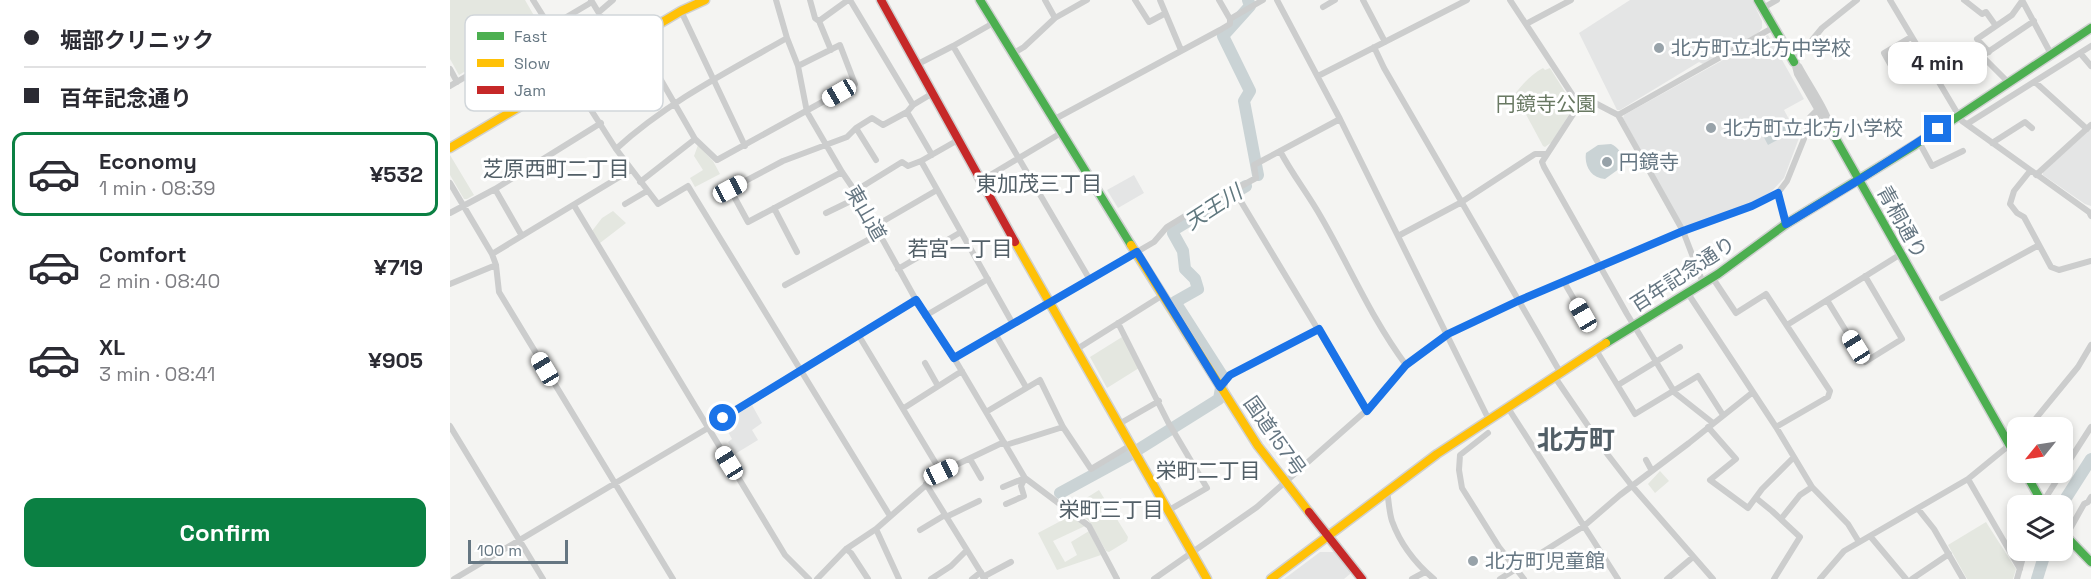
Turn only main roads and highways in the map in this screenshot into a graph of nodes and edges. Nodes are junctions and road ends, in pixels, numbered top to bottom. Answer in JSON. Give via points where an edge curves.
{"nodes":[{"id":1,"x":705,"y":0,"type":"edge"},
{"id":2,"x":881,"y":0,"type":"edge"},
{"id":3,"x":980,"y":0,"type":"edge"},
{"id":4,"x":1761,"y":4,"type":"edge"},
{"id":5,"x":663,"y":22,"type":"edge"},
{"id":6,"x":2091,"y":28,"type":"edge"},
{"id":7,"x":1794,"y":63,"type":"road end"},
{"id":8,"x":512,"y":111,"type":"edge"},
{"id":9,"x":1833,"y":134,"type":"road end"},
{"id":10,"x":450,"y":148,"type":"edge"},
{"id":11,"x":1859,"y":180,"type":"junction"},
{"id":12,"x":2007,"y":442,"type":"edge"},
{"id":13,"x":1329,"y":536,"type":"junction"},
{"id":14,"x":2073,"y":543,"type":"edge"},
{"id":15,"x":2091,"y":562,"type":"edge"},
{"id":16,"x":1359,"y":576,"type":"edge"},
{"id":17,"x":1208,"y":579,"type":"edge"},
{"id":18,"x":1271,"y":579,"type":"edge"}],
"edges":[{"from":1,"to":5,"type":"main road"},
{"from":2,"to":17,"type":"main road"},
{"from":3,"to":13,"type":"main road","name":"国道157号","via":[[1258,446]]},
{"from":4,"to":7,"type":"main road","name":"青桐通り"},
{"from":6,"to":11,"type":"main road","name":"百年記念通り"},
{"from":8,"to":10,"type":"main road"},
{"from":9,"to":11,"type":"main road","name":"青桐通り"},
{"from":11,"to":12,"type":"main road","name":"青桐通り"},
{"from":11,"to":13,"type":"main road","name":"百年記念通り","via":[[1437,454]]},
{"from":13,"to":16,"type":"main road","name":"国道157号"},
{"from":13,"to":18,"type":"main road","name":"百年記念通り"},
{"from":14,"to":15,"type":"main road"}]}
